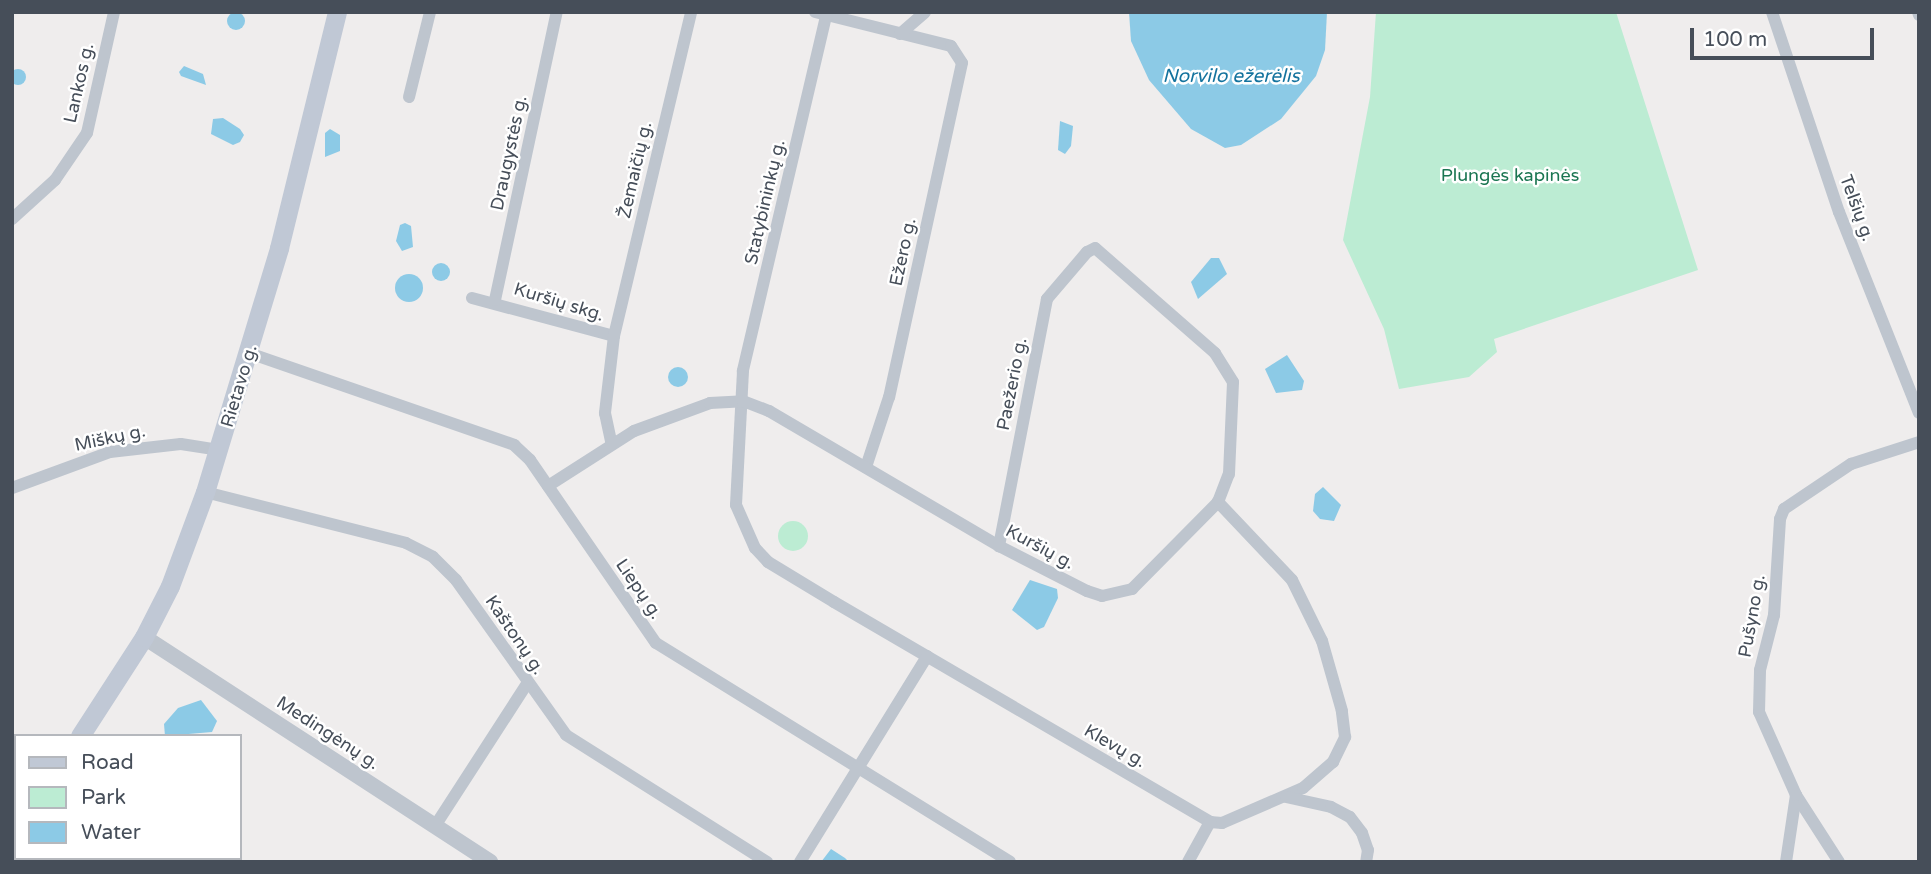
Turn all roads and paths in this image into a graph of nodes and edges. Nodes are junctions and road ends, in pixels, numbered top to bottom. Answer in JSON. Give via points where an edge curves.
{"nodes":[{"id":1,"x":114,"y":12,"type":"edge"},
{"id":2,"x":337,"y":12,"type":"edge"},
{"id":3,"x":430,"y":12,"type":"edge"},
{"id":4,"x":557,"y":12,"type":"edge"},
{"id":5,"x":691,"y":12,"type":"edge"},
{"id":6,"x":925,"y":12,"type":"edge"},
{"id":7,"x":1772,"y":12,"type":"edge"},
{"id":8,"x":823,"y":13,"type":"edge"},
{"id":9,"x":900,"y":34,"type":"junction"},
{"id":10,"x":409,"y":97,"type":"dead end"},
{"id":11,"x":12,"y":219,"type":"edge"},
{"id":12,"x":1095,"y":248,"type":"joint"},
{"id":13,"x":472,"y":298,"type":"dead end"},
{"id":14,"x":495,"y":300,"type":"junction"},
{"id":15,"x":614,"y":336,"type":"junction"},
{"id":16,"x":249,"y":353,"type":"junction"},
{"id":17,"x":743,"y":401,"type":"junction"},
{"id":18,"x":1919,"y":413,"type":"edge"},
{"id":19,"x":611,"y":442,"type":"junction"},
{"id":20,"x":1919,"y":442,"type":"edge"},
{"id":21,"x":219,"y":450,"type":"junction"},
{"id":22,"x":866,"y":467,"type":"junction"},
{"id":23,"x":548,"y":486,"type":"junction"},
{"id":24,"x":12,"y":488,"type":"edge"},
{"id":25,"x":205,"y":492,"type":"junction"},
{"id":26,"x":1219,"y":502,"type":"junction"},
{"id":27,"x":999,"y":546,"type":"junction"},
{"id":28,"x":144,"y":637,"type":"junction"},
{"id":29,"x":927,"y":656,"type":"junction"},
{"id":30,"x":527,"y":684,"type":"junction"},
{"id":31,"x":81,"y":734,"type":"edge"},
{"id":32,"x":860,"y":768,"type":"junction"},
{"id":33,"x":1796,"y":795,"type":"junction"},
{"id":34,"x":1286,"y":797,"type":"junction"},
{"id":35,"x":1210,"y":822,"type":"junction"},
{"id":36,"x":435,"y":826,"type":"junction"},
{"id":37,"x":489,"y":862,"type":"edge"},
{"id":38,"x":767,"y":862,"type":"edge"},
{"id":39,"x":800,"y":862,"type":"edge"},
{"id":40,"x":1010,"y":862,"type":"edge"},
{"id":41,"x":1188,"y":862,"type":"edge"},
{"id":42,"x":1366,"y":862,"type":"edge"},
{"id":43,"x":1786,"y":862,"type":"edge"},
{"id":44,"x":1839,"y":862,"type":"edge"}],
"edges":[{"from":1,"to":11,"type":"street","name":"Lankos g.","via":[[86,133],[55,180]]},
{"from":2,"to":16,"type":"main road","name":"Rietavo g."},
{"from":3,"to":10,"type":"street"},
{"from":4,"to":14,"type":"street","name":"Draugystės g."},
{"from":5,"to":15,"type":"street","name":"Žemaičių g."},
{"from":6,"to":9,"type":"street"},
{"from":7,"to":18,"type":"street","name":"Telšių g.","via":[[1839,212]]},
{"from":8,"to":9,"type":"street"},
{"from":8,"to":17,"type":"street","name":"Statybininkų g.","via":[[743,371]]},
{"from":9,"to":22,"type":"street","name":"Ežero g.","via":[[951,46],[962,63],[889,397]]},
{"from":12,"to":26,"type":"street","name":"Kuršių g.","via":[[1215,353],[1233,382],[1229,474]]},
{"from":12,"to":27,"type":"street","name":"Paežerio g.","via":[[1047,299]]},
{"from":13,"to":14,"type":"street","name":"Kuršių skg."},
{"from":14,"to":15,"type":"street","name":"Kuršių skg."},
{"from":15,"to":19,"type":"street","name":"Kuršių skg.","via":[[605,413]]},
{"from":16,"to":21,"type":"main road","name":"Rietavo g."},
{"from":16,"to":23,"type":"street","name":"Liepų g.","via":[[514,445]]},
{"from":17,"to":19,"type":"street","name":"Kuršių g.","via":[[710,403]]},
{"from":17,"to":22,"type":"street","name":"Kuršių g."},
{"from":17,"to":29,"type":"street","name":"Klevų g.","via":[[736,505],[755,548],[782,570]]},
{"from":19,"to":23,"type":"street","name":"Kuršių g."},
{"from":20,"to":33,"type":"street","name":"Pušyno g.","via":[[1851,464],[1784,509],[1780,519],[1774,615],[1758,702]]},
{"from":21,"to":24,"type":"street","name":"Miškų g.","via":[[181,444],[110,452]]},
{"from":21,"to":25,"type":"main road","name":"Rietavo g."},
{"from":22,"to":27,"type":"street","name":"Kuršių g."},
{"from":23,"to":32,"type":"street","name":"Liepų g.","via":[[656,643]]},
{"from":25,"to":28,"type":"main road","name":"Rietavo g.","via":[[170,586]]},
{"from":25,"to":30,"type":"street","name":"Kaštonų g.","via":[[406,543],[427,553],[456,580]]},
{"from":26,"to":27,"type":"street","name":"Kuršių g.","via":[[1132,589],[1117,595],[1087,591]]},
{"from":26,"to":34,"type":"street","via":[[1287,570],[1322,641],[1342,711],[1345,737],[1340,751],[1321,774]]},
{"from":28,"to":31,"type":"main road","name":"Rietavo g."},
{"from":28,"to":36,"type":"street","name":"Medingėnų g."},
{"from":29,"to":32,"type":"street"},
{"from":29,"to":35,"type":"street","name":"Klevų g."},
{"from":30,"to":36,"type":"street"},
{"from":30,"to":38,"type":"street","name":"Kaštonų g.","via":[[578,745]]},
{"from":32,"to":39,"type":"street"},
{"from":32,"to":40,"type":"street","name":"Liepų g."},
{"from":33,"to":43,"type":"street"},
{"from":33,"to":44,"type":"street","name":"Pušyno g."},
{"from":34,"to":35,"type":"street","via":[[1237,819]]},
{"from":34,"to":42,"type":"street","via":[[1331,807],[1350,817],[1362,833],[1368,850]]},
{"from":35,"to":41,"type":"street"},
{"from":36,"to":37,"type":"street","name":"Medingėnų g."}]}
